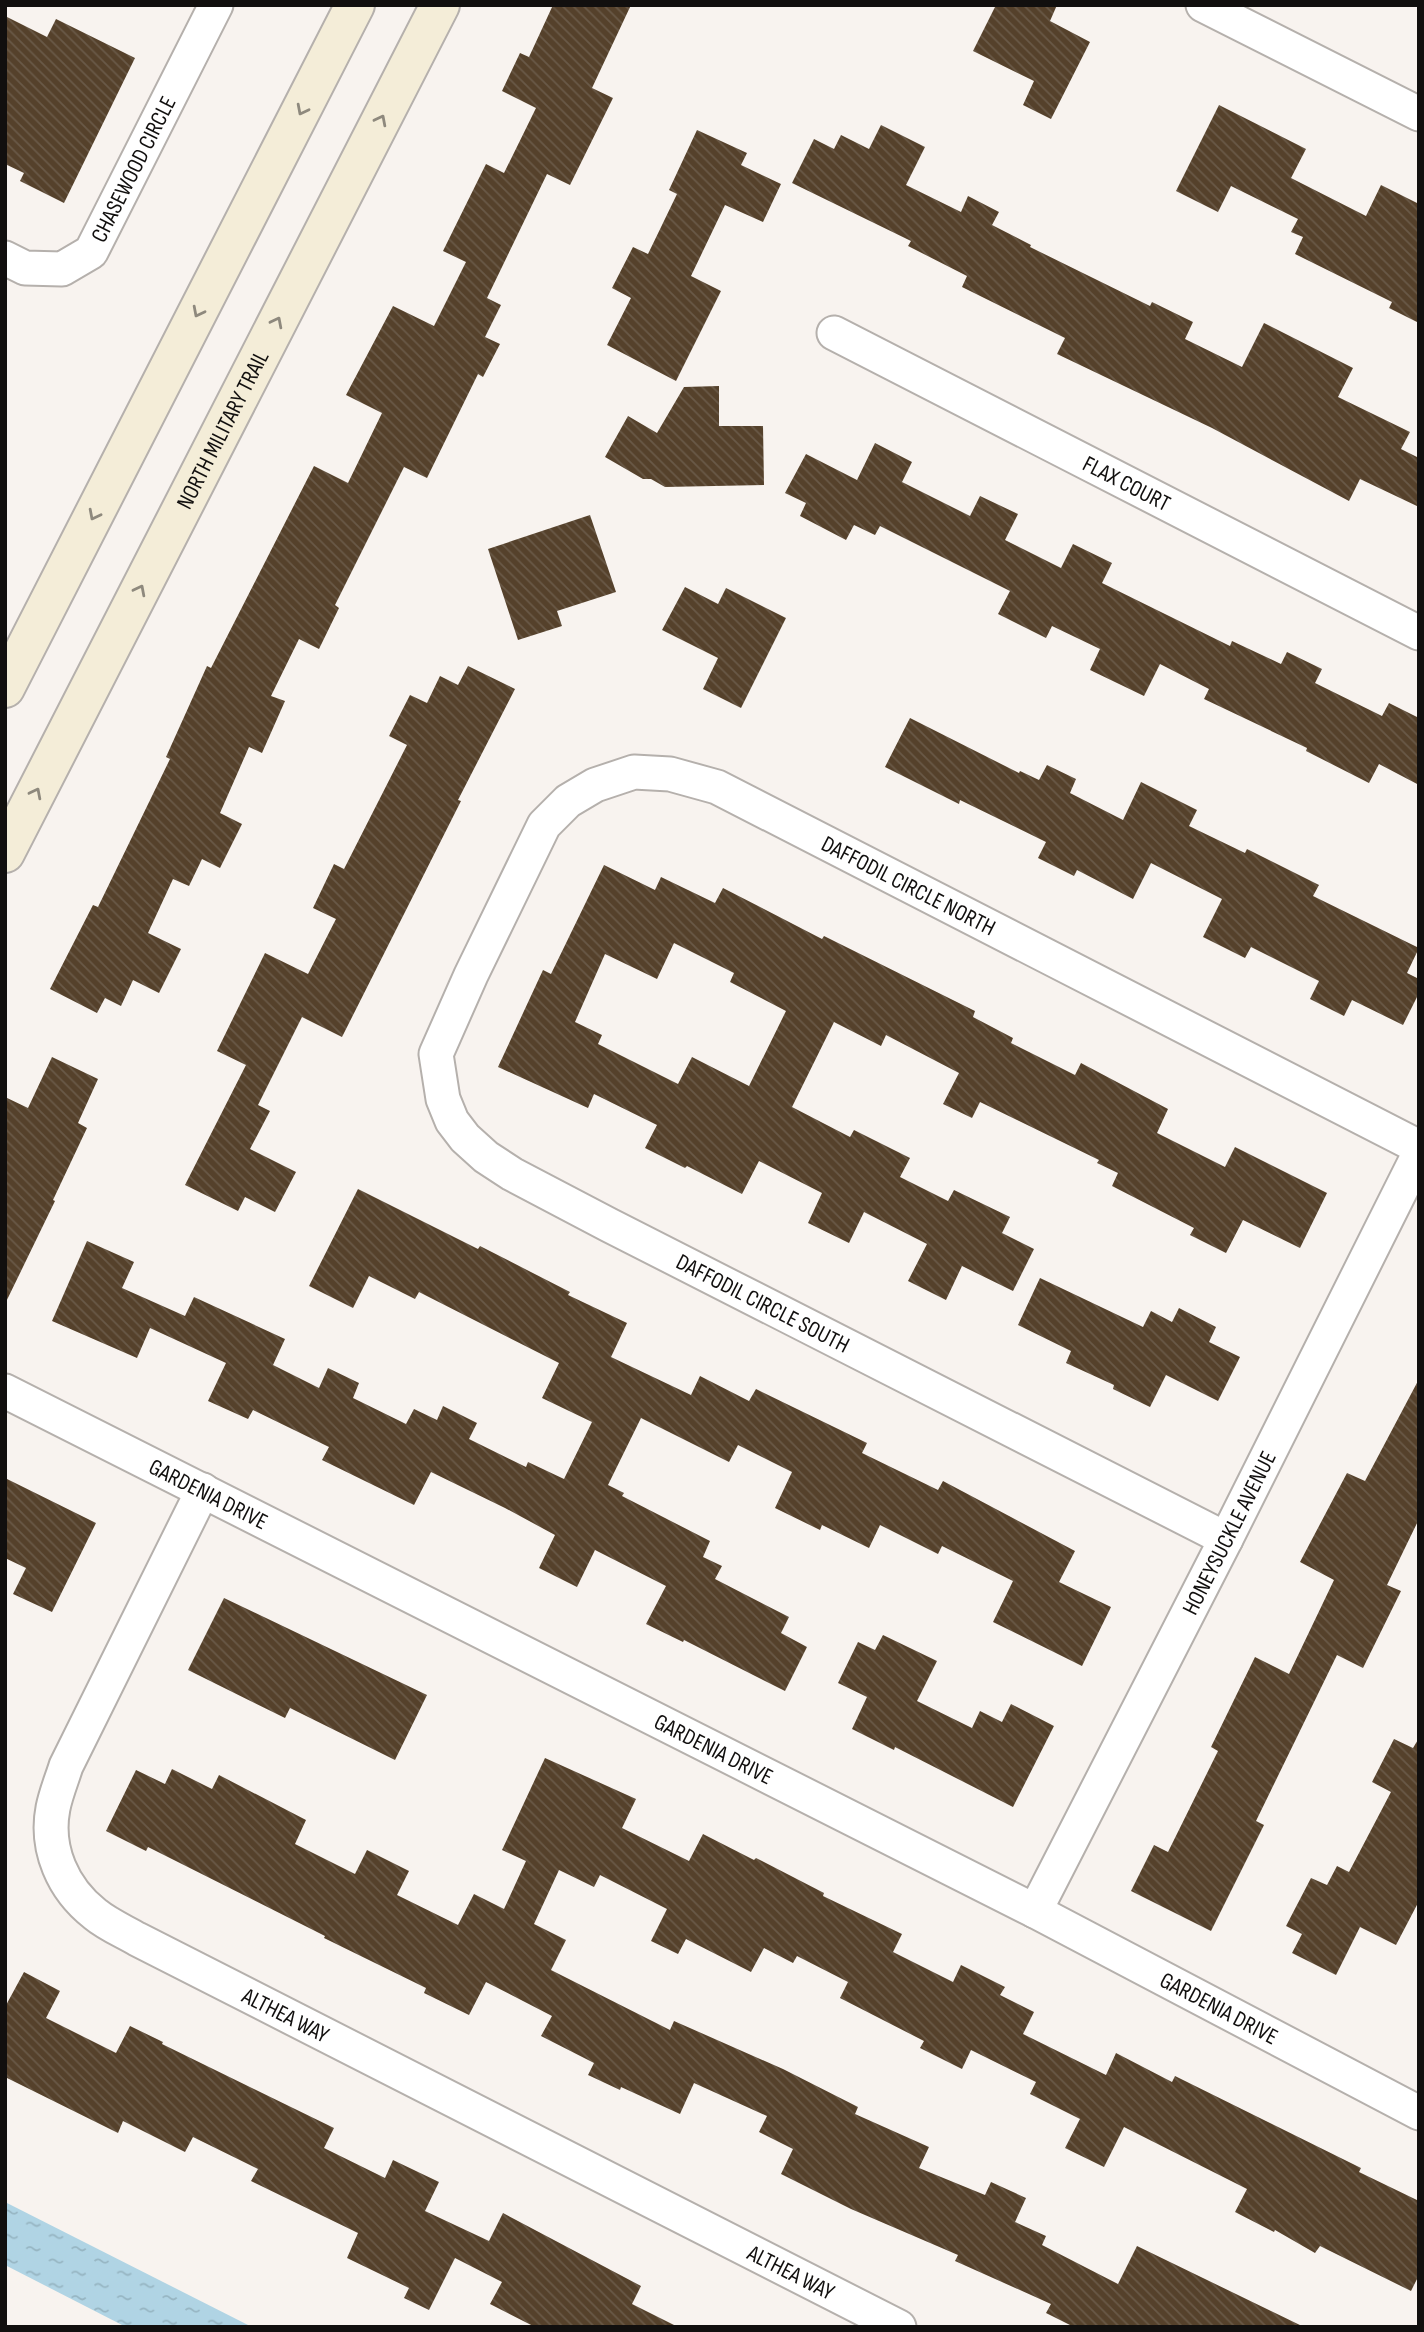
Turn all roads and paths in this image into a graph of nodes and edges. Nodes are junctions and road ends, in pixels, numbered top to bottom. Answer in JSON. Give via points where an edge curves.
{"nodes":[{"id":1,"x":216,"y":5,"type":"edge"},
{"id":2,"x":355,"y":5,"type":"edge"},
{"id":3,"x":440,"y":5,"type":"edge"},
{"id":4,"x":1203,"y":5,"type":"edge"},
{"id":5,"x":1419,"y":114,"type":"edge"},
{"id":6,"x":5,"y":258,"type":"edge"},
{"id":7,"x":834,"y":333,"type":"dead end"},
{"id":8,"x":1419,"y":633,"type":"edge"},
{"id":9,"x":5,"y":688,"type":"edge"},
{"id":10,"x":5,"y":853,"type":"edge"},
{"id":11,"x":471,"y":975,"type":"joint"},
{"id":12,"x":1419,"y":1147,"type":"edge"},
{"id":13,"x":1419,"y":1154,"type":"edge"},
{"id":14,"x":5,"y":1391,"type":"edge"},
{"id":15,"x":203,"y":1490,"type":"junction"},
{"id":16,"x":1226,"y":1539,"type":"junction"},
{"id":17,"x":1035,"y":1911,"type":"junction"},
{"id":18,"x":1415,"y":2102,"type":"edge"},
{"id":19,"x":899,"y":2327,"type":"edge"}],
"edges":[{"from":1,"to":6,"type":"street","name":"CHASEWOOD CIRCLE","via":[[91,252],[62,269],[25,268]]},
{"from":2,"to":9,"type":"main road","one_way":true},
{"from":10,"to":3,"type":"main road","name":"NORTH MILITARY TRAIL","one_way":true},
{"from":4,"to":5,"type":"street"},
{"from":7,"to":8,"type":"street","name":"FLAX COURT"},
{"from":11,"to":12,"type":"street","name":"DAFFODIL CIRCLE NORTH","via":[[544,825],[568,801],[595,785],[634,772],[670,774],[717,787]]},
{"from":11,"to":16,"type":"street","name":"DAFFODIL CIRCLE SOUTH","via":[[436,1054],[443,1099],[452,1121],[486,1157],[609,1225]]},
{"from":13,"to":16,"type":"street","name":"HONEYSUCKLE AVENUE"},
{"from":14,"to":15,"type":"street","name":"GARDENIA DRIVE"},
{"from":15,"to":17,"type":"street","name":"GARDENIA DRIVE"},
{"from":15,"to":19,"type":"street","name":"ALTHEA WAY","via":[[66,1766],[53,1809],[52,1844],[71,1891],[95,1915],[137,1939]]},
{"from":16,"to":17,"type":"street","name":"HONEYSUCKLE AVENUE"},
{"from":17,"to":18,"type":"street","name":"GARDENIA DRIVE"}]}
